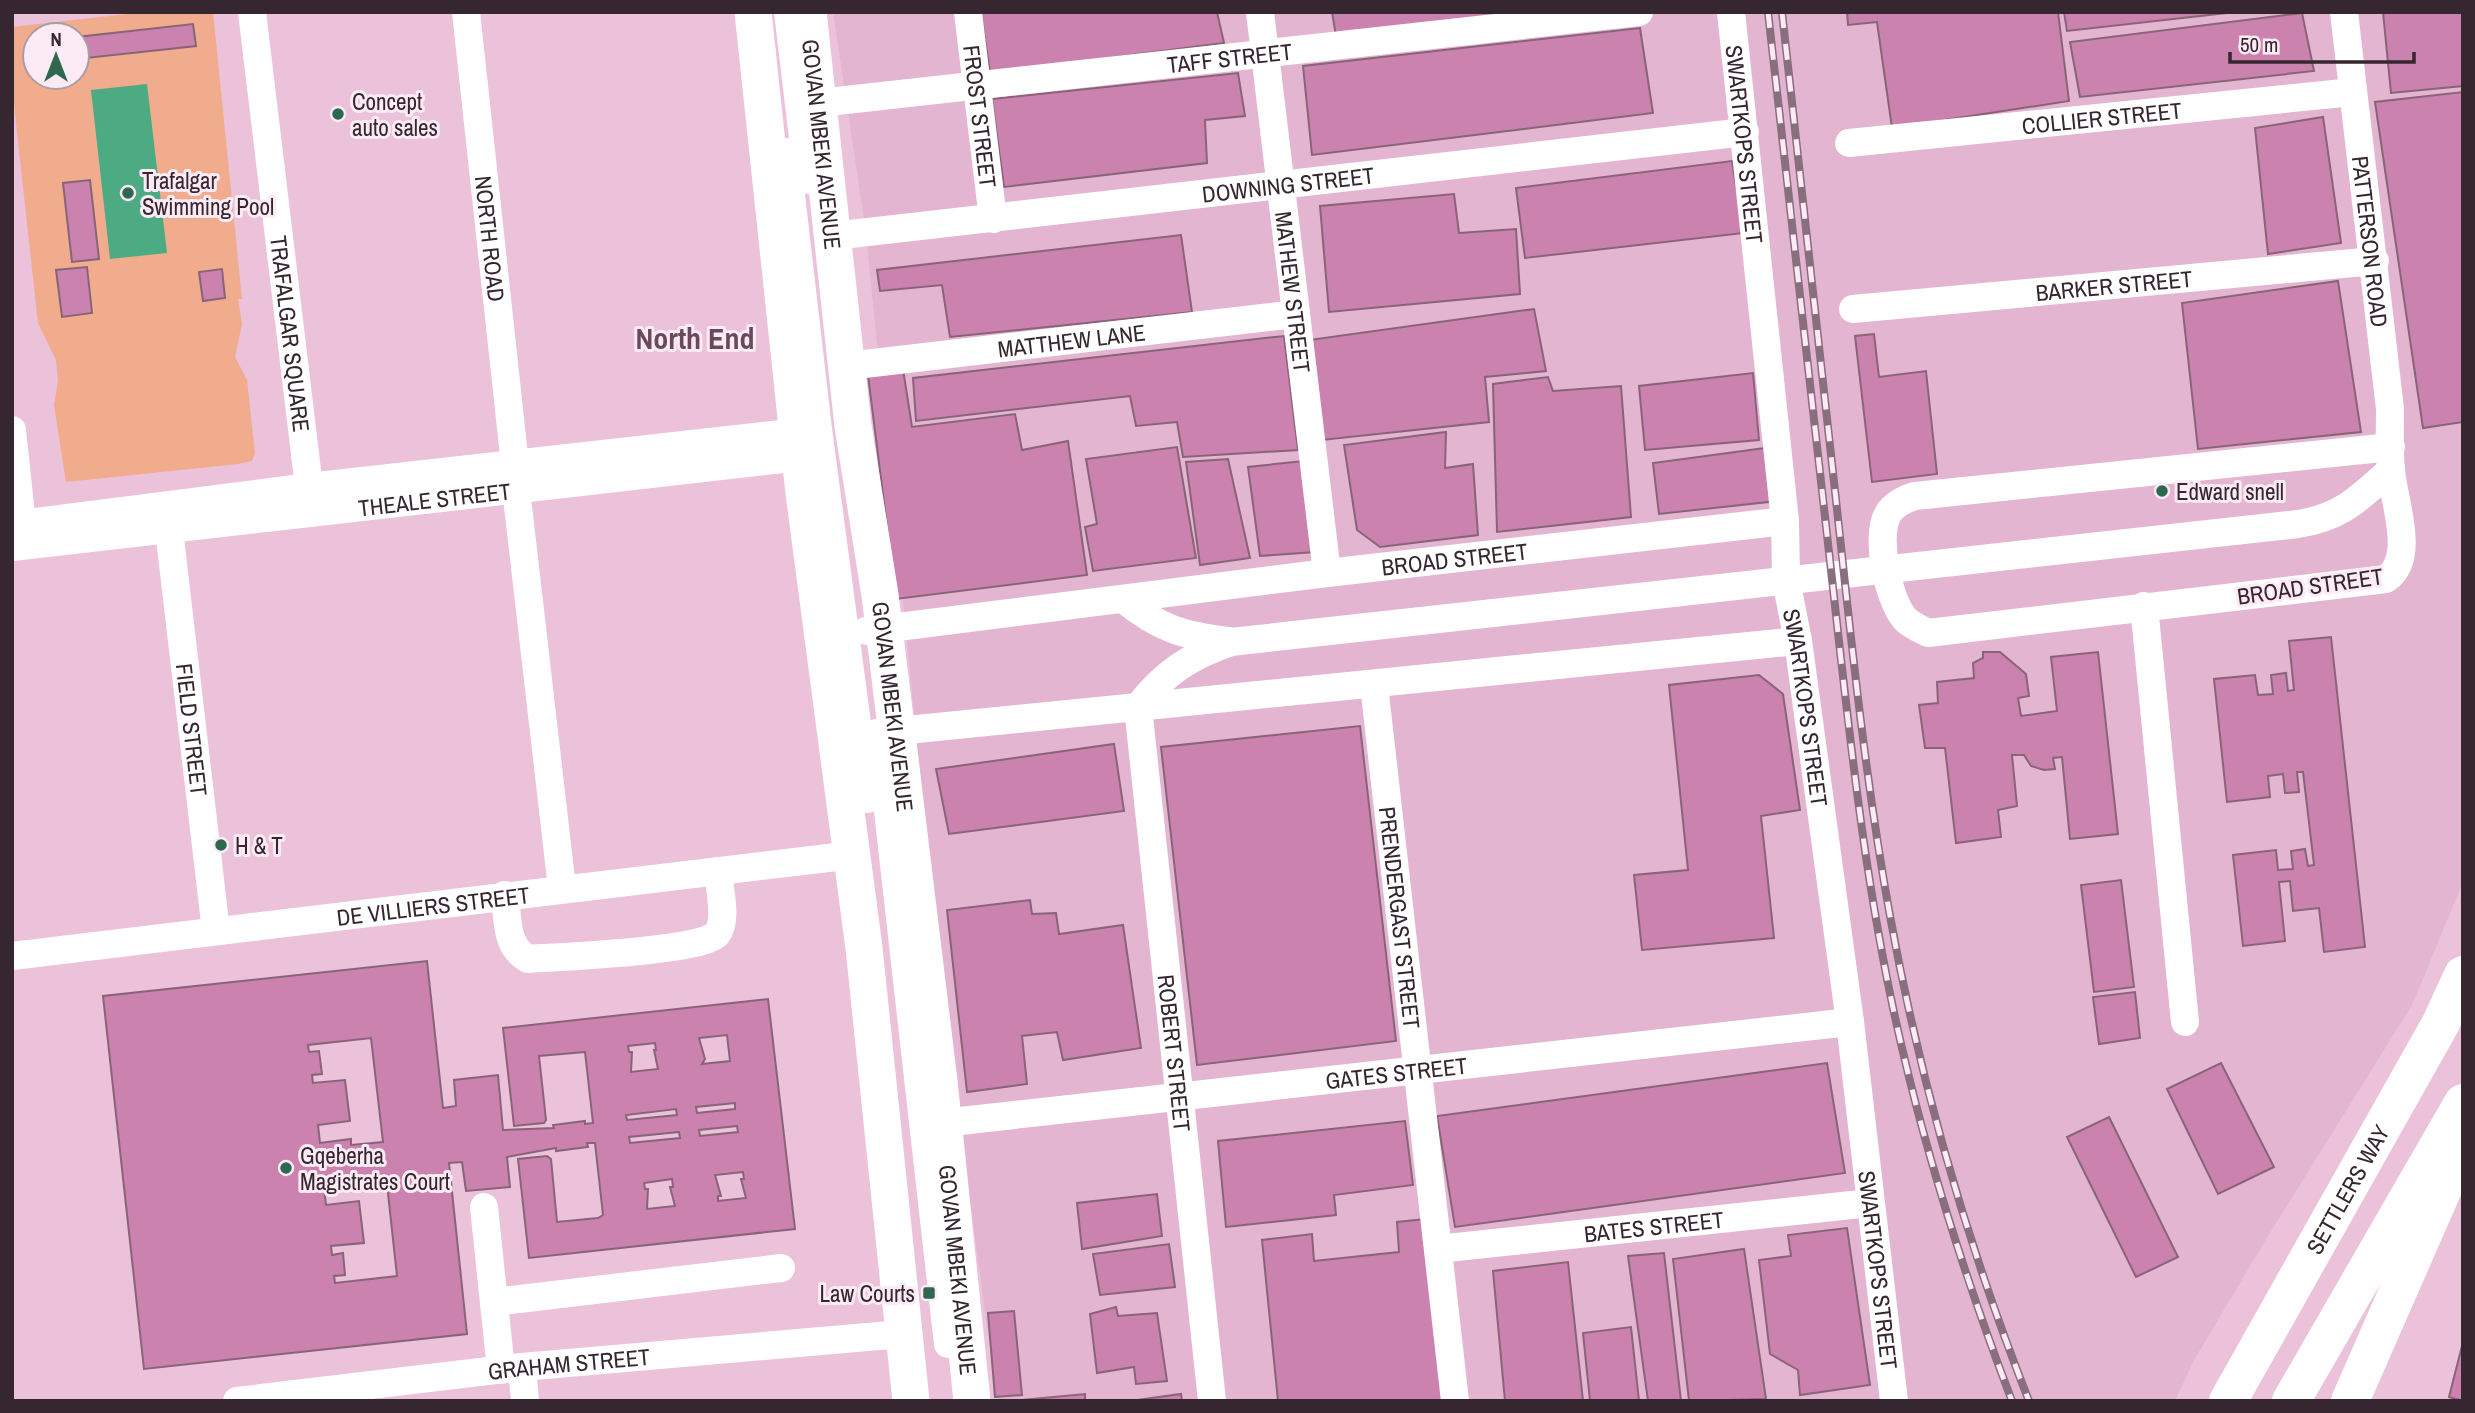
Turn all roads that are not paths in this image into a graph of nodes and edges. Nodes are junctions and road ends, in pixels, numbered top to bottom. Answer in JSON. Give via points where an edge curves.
{"nodes":[{"id":1,"x":252,"y":12,"type":"edge"},
{"id":2,"x":466,"y":12,"type":"edge"},
{"id":3,"x":753,"y":12,"type":"edge"},
{"id":4,"x":770,"y":12,"type":"edge"},
{"id":5,"x":788,"y":12,"type":"edge"},
{"id":6,"x":808,"y":12,"type":"edge"},
{"id":7,"x":968,"y":12,"type":"edge"},
{"id":8,"x":1260,"y":12,"type":"edge"},
{"id":9,"x":1639,"y":12,"type":"edge"},
{"id":10,"x":1731,"y":12,"type":"edge"},
{"id":11,"x":2344,"y":12,"type":"edge"},
{"id":12,"x":1265,"y":53,"type":"junction"},
{"id":13,"x":976,"y":85,"type":"junction"},
{"id":14,"x":2353,"y":92,"type":"junction"},
{"id":15,"x":819,"y":103,"type":"junction"},
{"id":16,"x":1745,"y":132,"type":"junction"},
{"id":17,"x":1849,"y":143,"type":"dead end"},
{"id":18,"x":1280,"y":185,"type":"junction"},
{"id":19,"x":993,"y":219,"type":"junction"},
{"id":20,"x":833,"y":236,"type":"junction"},
{"id":21,"x":2375,"y":261,"type":"junction"},
{"id":22,"x":1853,"y":309,"type":"dead end"},
{"id":23,"x":1296,"y":314,"type":"junction"},
{"id":24,"x":847,"y":366,"type":"junction"},
{"id":25,"x":12,"y":430,"type":"edge"},
{"id":26,"x":828,"y":441,"type":"junction"},
{"id":27,"x":2391,"y":458,"type":"junction"},
{"id":28,"x":515,"y":477,"type":"junction"},
{"id":29,"x":309,"y":487,"type":"junction"},
{"id":30,"x":1785,"y":521,"type":"junction"},
{"id":31,"x":169,"y":530,"type":"junction"},
{"id":32,"x":16,"y":532,"type":"edge"},
{"id":33,"x":1327,"y":573,"type":"junction"},
{"id":34,"x":1124,"y":599,"type":"junction"},
{"id":35,"x":2144,"y":606,"type":"junction"},
{"id":36,"x":855,"y":632,"type":"junction"},
{"id":37,"x":1798,"y":641,"type":"junction"},
{"id":38,"x":1231,"y":642,"type":"junction"},
{"id":39,"x":1374,"y":685,"type":"junction"},
{"id":40,"x":1138,"y":707,"type":"junction"},
{"id":41,"x":867,"y":734,"type":"junction"},
{"id":42,"x":853,"y":855,"type":"junction"},
{"id":43,"x":718,"y":871,"type":"junction"},
{"id":44,"x":562,"y":888,"type":"junction"},
{"id":45,"x":505,"y":895,"type":"junction"},
{"id":46,"x":216,"y":932,"type":"junction"},
{"id":47,"x":12,"y":956,"type":"edge"},
{"id":48,"x":2463,"y":975,"type":"edge"},
{"id":49,"x":1850,"y":1022,"type":"junction"},
{"id":50,"x":2185,"y":1022,"type":"dead end"},
{"id":51,"x":1418,"y":1070,"type":"junction"},
{"id":52,"x":1178,"y":1097,"type":"junction"},
{"id":53,"x":2463,"y":1103,"type":"edge"},
{"id":54,"x":942,"y":1123,"type":"junction"},
{"id":55,"x":2463,"y":1143,"type":"edge"},
{"id":56,"x":1870,"y":1203,"type":"junction"},
{"id":57,"x":484,"y":1207,"type":"dead end"},
{"id":58,"x":1438,"y":1249,"type":"junction"},
{"id":59,"x":781,"y":1268,"type":"dead end"},
{"id":60,"x":494,"y":1302,"type":"junction"},
{"id":61,"x":902,"y":1334,"type":"junction"},
{"id":62,"x":512,"y":1369,"type":"junction"},
{"id":63,"x":237,"y":1401,"type":"edge"},
{"id":64,"x":525,"y":1401,"type":"edge"},
{"id":65,"x":911,"y":1401,"type":"edge"},
{"id":66,"x":929,"y":1401,"type":"edge"},
{"id":67,"x":955,"y":1401,"type":"edge"},
{"id":68,"x":972,"y":1401,"type":"edge"},
{"id":69,"x":1212,"y":1401,"type":"edge"},
{"id":70,"x":1455,"y":1401,"type":"edge"},
{"id":71,"x":1895,"y":1401,"type":"edge"},
{"id":72,"x":2228,"y":1401,"type":"edge"},
{"id":73,"x":2291,"y":1401,"type":"edge"},
{"id":74,"x":2350,"y":1401,"type":"edge"}],
"edges":[{"from":1,"to":29,"type":"street","name":"TRAFALGAR SQUARE"},
{"from":2,"to":28,"type":"street","name":"NORTH ROAD"},
{"from":3,"to":26,"type":"main road","name":"GOVAN MBEKI AVENUE"},
{"from":4,"to":26,"type":"street"},
{"from":5,"to":26,"type":"street"},
{"from":6,"to":15,"type":"main road","name":"GOVAN MBEKI AVENUE"},
{"from":7,"to":13,"type":"street","name":"FROST STREET"},
{"from":8,"to":12,"type":"street","name":"MATHEW STREET"},
{"from":9,"to":12,"type":"street","name":"TAFF STREET"},
{"from":10,"to":16,"type":"street","name":"SWARTKOPS STREET"},
{"from":11,"to":14,"type":"street","name":"PATTERSON ROAD"},
{"from":12,"to":13,"type":"street","name":"TAFF STREET"},
{"from":12,"to":18,"type":"street","name":"MATHEW STREET"},
{"from":13,"to":15,"type":"street","name":"TAFF STREET"},
{"from":13,"to":19,"type":"street","name":"FROST STREET"},
{"from":14,"to":17,"type":"street","name":"COLLIER STREET"},
{"from":14,"to":21,"type":"street","name":"PATTERSON ROAD"},
{"from":15,"to":20,"type":"main road","name":"GOVAN MBEKI AVENUE"},
{"from":16,"to":18,"type":"street","name":"DOWNING STREET"},
{"from":16,"to":30,"type":"street","name":"SWARTKOPS STREET"},
{"from":18,"to":19,"type":"street","name":"DOWNING STREET"},
{"from":18,"to":23,"type":"street","name":"MATHEW STREET"},
{"from":19,"to":20,"type":"street","name":"DOWNING STREET"},
{"from":20,"to":24,"type":"main road","name":"GOVAN MBEKI AVENUE"},
{"from":21,"to":22,"type":"street","name":"BARKER STREET"},
{"from":21,"to":27,"type":"street","name":"PATTERSON ROAD"},
{"from":23,"to":24,"type":"street","name":"MATTHEW LANE"},
{"from":23,"to":33,"type":"street","name":"MATHEW STREET"},
{"from":24,"to":26,"type":"main road","name":"GOVAN MBEKI AVENUE"},
{"from":25,"to":32,"type":"street"},
{"from":26,"to":28,"type":"street","name":"THEALE STREET"},
{"from":26,"to":36,"type":"main road","name":"GOVAN MBEKI AVENUE"},
{"from":26,"to":36,"type":"main road","name":"GOVAN MBEKI AVENUE"},
{"from":27,"to":35,"type":"street","name":"BROAD STREET","via":[[2401,552],[2395,573],[2386,579]]},
{"from":27,"to":35,"type":"street","name":"BROAD STREET","via":[[1915,496],[1896,505],[1884,526],[1895,604],[1905,618],[1928,633]]},
{"from":27,"to":38,"type":"street","via":[[2345,510],[2323,519]]},
{"from":28,"to":29,"type":"street","name":"THEALE STREET"},
{"from":28,"to":31,"type":"street","name":"THEALE STREET"},
{"from":28,"to":44,"type":"street","name":"NORTH ROAD"},
{"from":29,"to":32,"type":"street","name":"THEALE STREET"},
{"from":30,"to":33,"type":"street","name":"BROAD STREET"},
{"from":30,"to":37,"type":"street","name":"SWARTKOPS STREET","via":[[1786,580]]},
{"from":31,"to":32,"type":"street","name":"THEALE STREET"},
{"from":31,"to":46,"type":"street","name":"FIELD STREET"},
{"from":33,"to":34,"type":"street","name":"BROAD STREET"},
{"from":34,"to":36,"type":"street","name":"BROAD STREET"},
{"from":34,"to":38,"type":"street","via":[[1160,626]]},
{"from":35,"to":50,"type":"street"},
{"from":36,"to":41,"type":"main road","name":"GOVAN MBEKI AVENUE"},
{"from":36,"to":41,"type":"main road","name":"GOVAN MBEKI AVENUE"},
{"from":37,"to":39,"type":"street"},
{"from":37,"to":49,"type":"street","name":"SWARTKOPS STREET"},
{"from":38,"to":40,"type":"street","via":[[1183,661]]},
{"from":39,"to":40,"type":"street"},
{"from":39,"to":51,"type":"street","name":"PRENDERGAST STREET"},
{"from":40,"to":41,"type":"street"},
{"from":40,"to":52,"type":"street","name":"ROBERT STREET"},
{"from":41,"to":42,"type":"main road","name":"GOVAN MBEKI AVENUE"},
{"from":41,"to":54,"type":"main road","name":"GOVAN MBEKI AVENUE"},
{"from":41,"to":66,"type":"street","via":[[891,1086]]},
{"from":41,"to":67,"type":"street"},
{"from":42,"to":43,"type":"street","name":"DE VILLIERS STREET"},
{"from":42,"to":61,"type":"main road","name":"GOVAN MBEKI AVENUE"},
{"from":43,"to":44,"type":"street","name":"DE VILLIERS STREET"},
{"from":43,"to":45,"type":"street","via":[[722,925],[716,936],[701,943],[619,953],[528,960],[511,943]]},
{"from":44,"to":45,"type":"street","name":"DE VILLIERS STREET"},
{"from":45,"to":46,"type":"street","name":"DE VILLIERS STREET"},
{"from":46,"to":47,"type":"street","name":"DE VILLIERS STREET"},
{"from":48,"to":72,"type":"highway","name":"SETTLERS WAY","via":[[2441,1023]]},
{"from":49,"to":51,"type":"street","name":"GATES STREET"},
{"from":49,"to":56,"type":"street","name":"SWARTKOPS STREET"},
{"from":51,"to":52,"type":"street","name":"GATES STREET"},
{"from":51,"to":58,"type":"street","name":"PRENDERGAST STREET"},
{"from":52,"to":54,"type":"street","name":"GATES STREET"},
{"from":52,"to":69,"type":"street","name":"ROBERT STREET"},
{"from":53,"to":73,"type":"highway"},
{"from":54,"to":68,"type":"main road","name":"GOVAN MBEKI AVENUE"},
{"from":55,"to":74,"type":"highway"},
{"from":56,"to":58,"type":"street","name":"BATES STREET"},
{"from":56,"to":71,"type":"street","name":"SWARTKOPS STREET"},
{"from":57,"to":60,"type":"street"},
{"from":58,"to":70,"type":"street","name":"PRENDERGAST STREET"},
{"from":59,"to":60,"type":"street"},
{"from":60,"to":62,"type":"street"},
{"from":61,"to":62,"type":"street","name":"GRAHAM STREET"},
{"from":61,"to":65,"type":"main road","name":"GOVAN MBEKI AVENUE"},
{"from":62,"to":63,"type":"street","name":"GRAHAM STREET"},
{"from":62,"to":64,"type":"street"}]}
